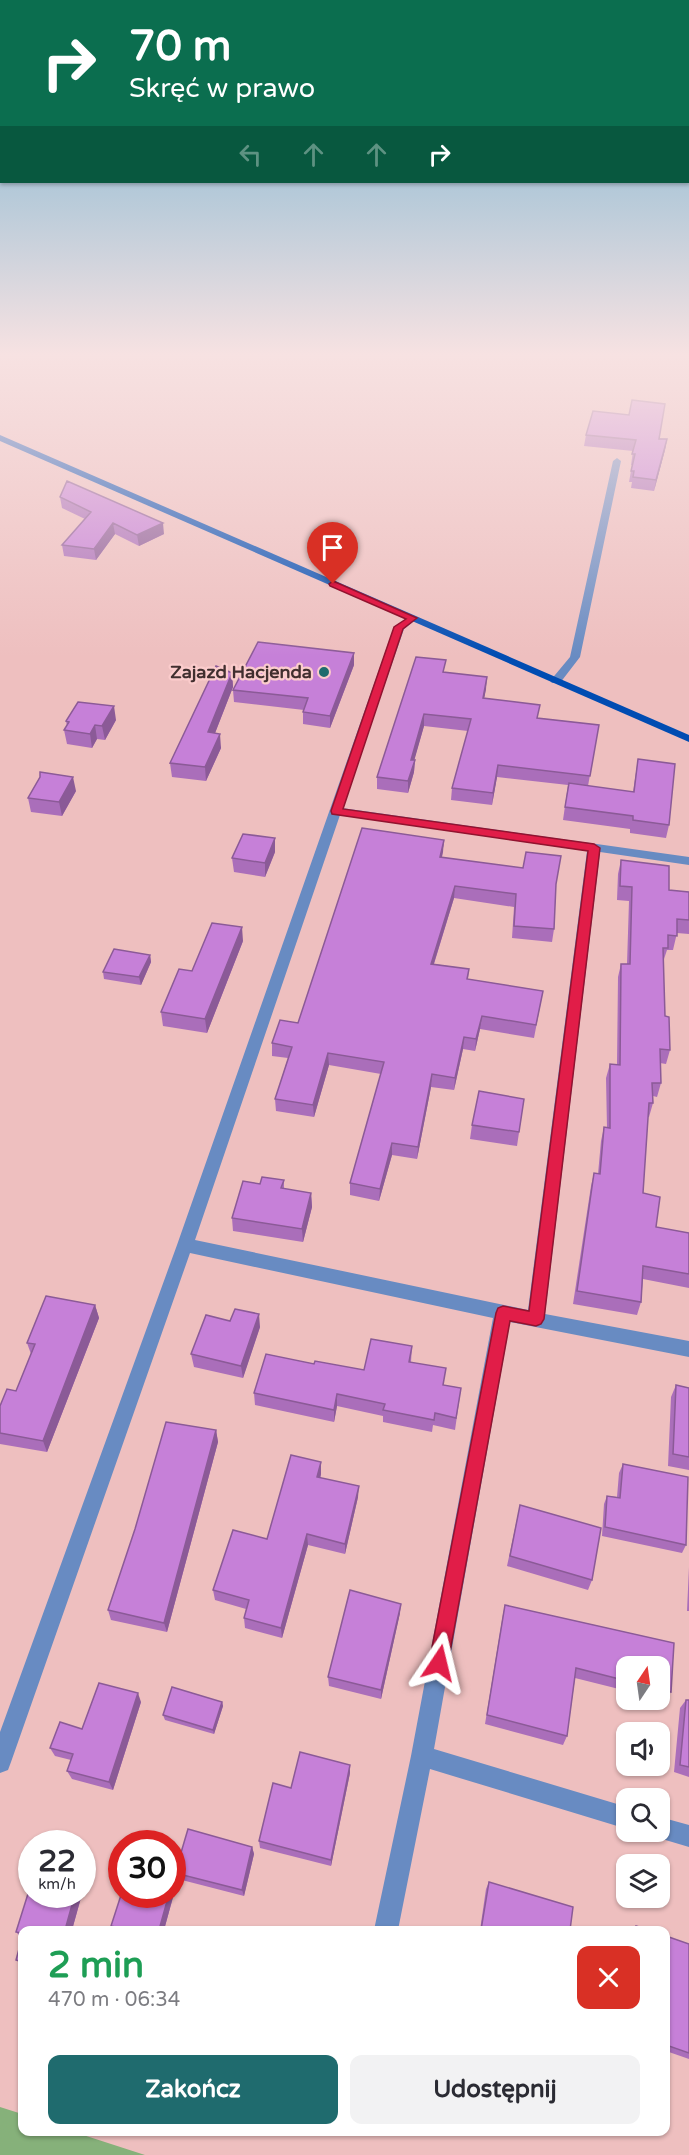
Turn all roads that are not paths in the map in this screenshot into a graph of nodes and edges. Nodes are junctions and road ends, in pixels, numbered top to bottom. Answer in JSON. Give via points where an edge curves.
{"nodes":[{"id":1,"x":43,"y":457,"type":"edge"},
{"id":2,"x":616,"y":461,"type":"dead end"},
{"id":3,"x":413,"y":618,"type":"junction"},
{"id":4,"x":556,"y":681,"type":"junction"},
{"id":5,"x":689,"y":739,"type":"edge"},
{"id":6,"x":336,"y":811,"type":"junction"},
{"id":7,"x":594,"y":848,"type":"junction"},
{"id":8,"x":689,"y":861,"type":"edge"},
{"id":9,"x":185,"y":1245,"type":"junction"},
{"id":10,"x":503,"y":1313,"type":"junction"},
{"id":11,"x":536,"y":1319,"type":"junction"},
{"id":12,"x":689,"y":1349,"type":"edge"},
{"id":13,"x":422,"y":1756,"type":"junction"},
{"id":14,"x":0,"y":1762,"type":"edge"},
{"id":15,"x":616,"y":1815,"type":"edge"},
{"id":16,"x":670,"y":1831,"type":"edge"},
{"id":17,"x":689,"y":1836,"type":"edge"},
{"id":18,"x":387,"y":1926,"type":"edge"}],
"edges":[{"from":1,"to":3,"type":"main road"},
{"from":2,"to":4,"type":"street","via":[[575,657]]},
{"from":3,"to":4,"type":"main road"},
{"from":3,"to":6,"type":"street","via":[[399,627]]},
{"from":4,"to":5,"type":"main road"},
{"from":6,"to":7,"type":"street"},
{"from":6,"to":9,"type":"street"},
{"from":7,"to":8,"type":"street"},
{"from":7,"to":11,"type":"street"},
{"from":9,"to":10,"type":"street"},
{"from":9,"to":14,"type":"street"},
{"from":10,"to":11,"type":"street"},
{"from":10,"to":13,"type":"street"},
{"from":11,"to":12,"type":"street"},
{"from":13,"to":15,"type":"street"},
{"from":13,"to":18,"type":"street"},
{"from":16,"to":17,"type":"street"}]}
